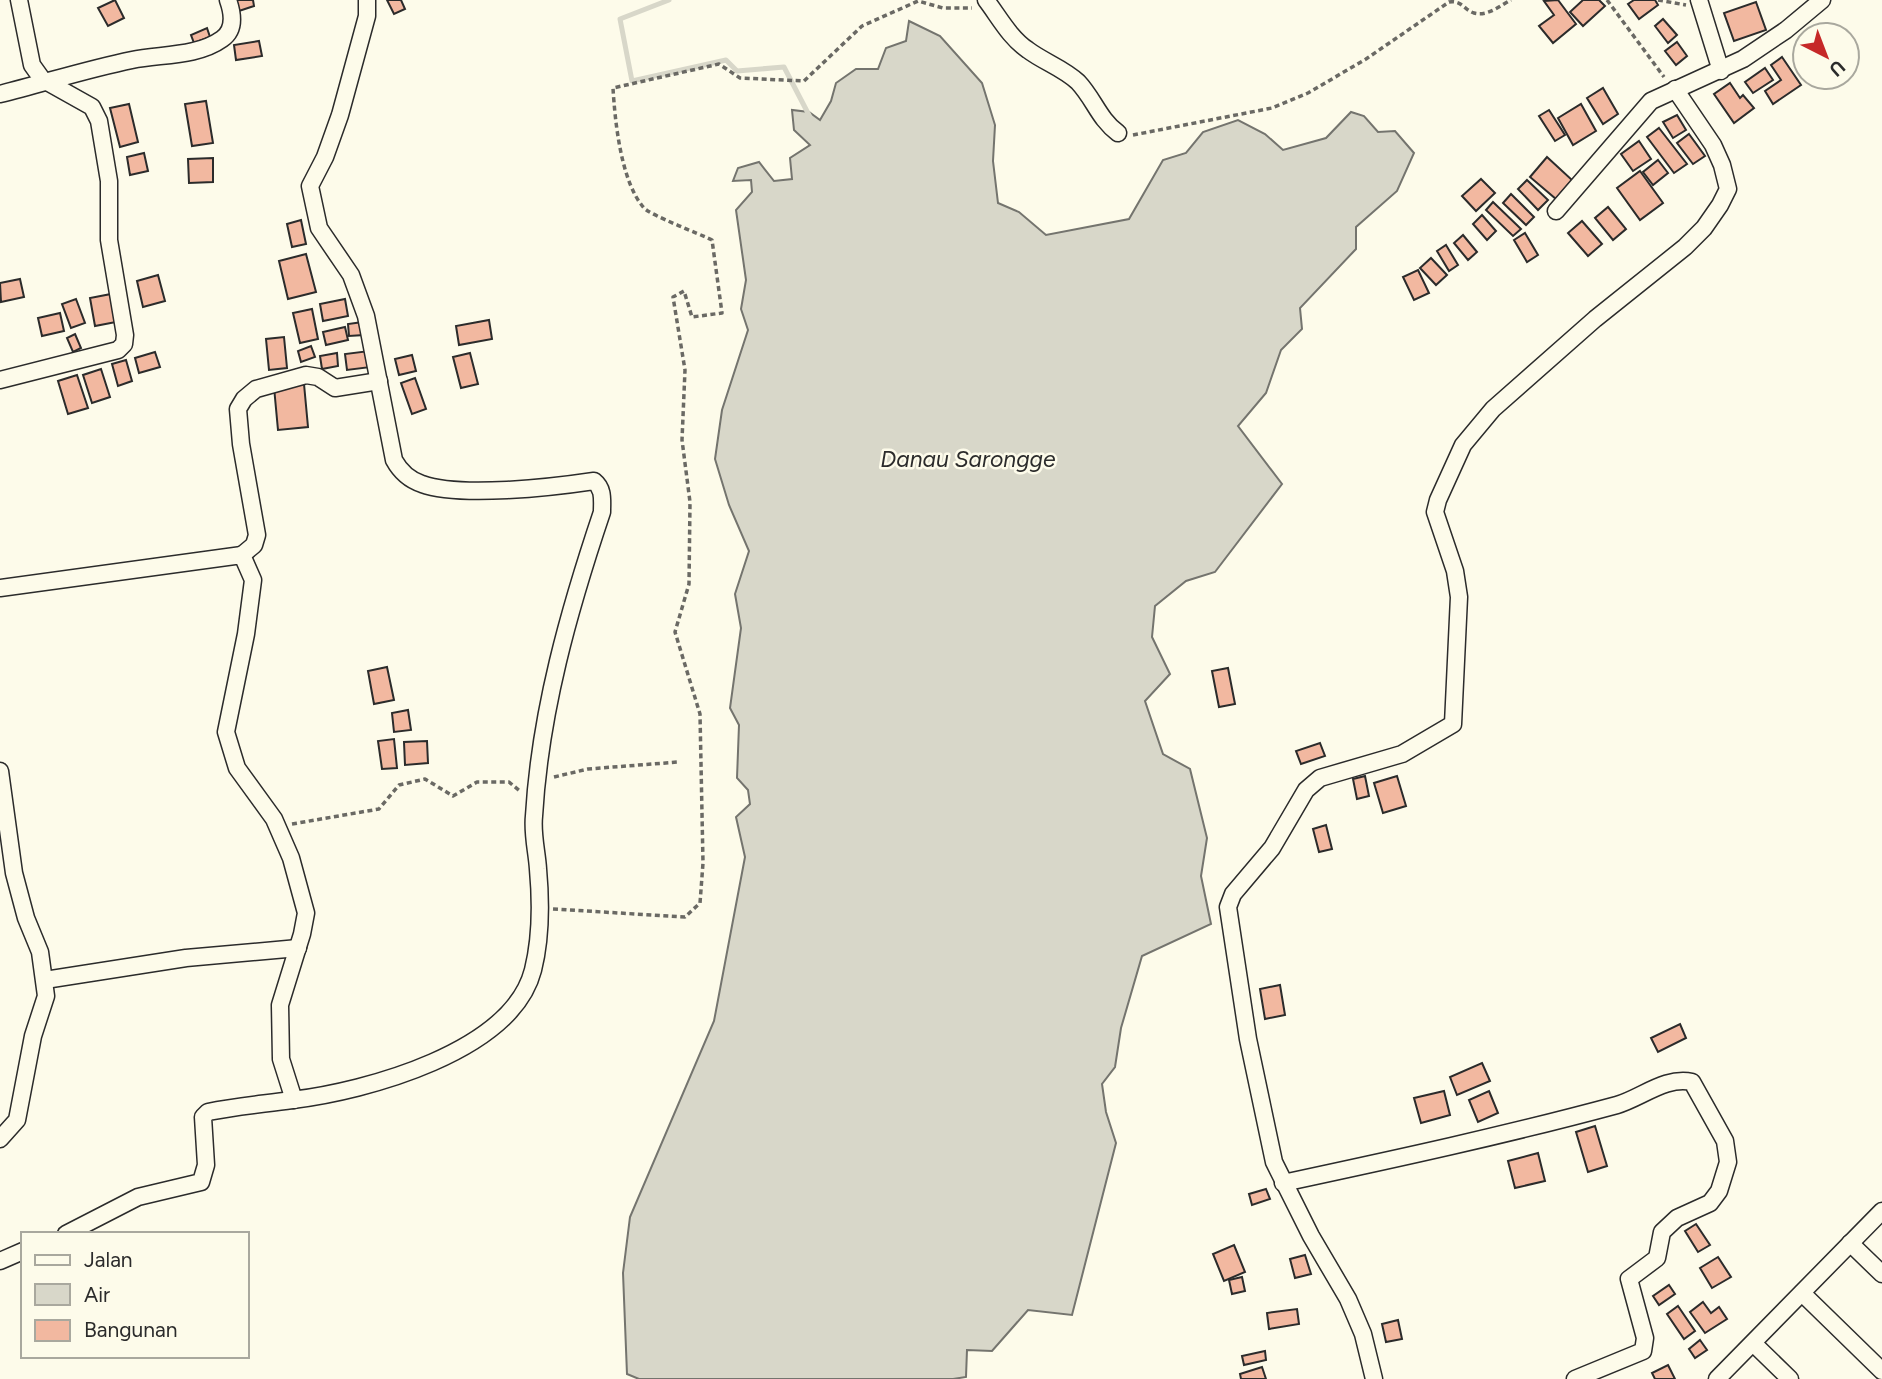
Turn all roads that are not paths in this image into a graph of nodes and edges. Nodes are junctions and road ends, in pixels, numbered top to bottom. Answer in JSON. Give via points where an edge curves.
{"nodes":[{"id":1,"x":19,"y":0,"type":"edge"},
{"id":2,"x":228,"y":0,"type":"edge"},
{"id":3,"x":367,"y":0,"type":"edge"},
{"id":4,"x":1822,"y":0,"type":"edge"},
{"id":5,"x":989,"y":4,"type":"edge"},
{"id":6,"x":1701,"y":4,"type":"edge"},
{"id":7,"x":1721,"y":71,"type":"junction"},
{"id":8,"x":47,"y":82,"type":"junction"},
{"id":9,"x":1675,"y":89,"type":"junction"},
{"id":10,"x":0,"y":94,"type":"edge"},
{"id":11,"x":1118,"y":132,"type":"road end"},
{"id":12,"x":1556,"y":211,"type":"dead end"},
{"id":13,"x":0,"y":380,"type":"edge"},
{"id":14,"x":379,"y":381,"type":"junction"},
{"id":15,"x":242,"y":555,"type":"junction"},
{"id":16,"x":0,"y":588,"type":"edge"},
{"id":17,"x":0,"y":771,"type":"edge"},
{"id":18,"x":298,"y":948,"type":"junction"},
{"id":19,"x":45,"y":980,"type":"junction"},
{"id":20,"x":294,"y":1100,"type":"junction"},
{"id":21,"x":0,"y":1139,"type":"edge"},
{"id":22,"x":1283,"y":1183,"type":"junction"},
{"id":23,"x":1882,"y":1211,"type":"edge"},
{"id":24,"x":70,"y":1232,"type":"edge"},
{"id":25,"x":1850,"y":1243,"type":"junction"},
{"id":26,"x":21,"y":1252,"type":"edge"},
{"id":27,"x":0,"y":1262,"type":"edge"},
{"id":28,"x":1882,"y":1274,"type":"edge"},
{"id":29,"x":1801,"y":1293,"type":"junction"},
{"id":30,"x":1753,"y":1343,"type":"junction"},
{"id":31,"x":1882,"y":1371,"type":"edge"},
{"id":32,"x":1374,"y":1379,"type":"edge"},
{"id":33,"x":1575,"y":1379,"type":"edge"},
{"id":34,"x":1717,"y":1379,"type":"edge"},
{"id":35,"x":1790,"y":1379,"type":"edge"}],
"edges":[{"from":1,"to":8,"type":"street","via":[[32,65]]},
{"from":2,"to":8,"type":"street","via":[[233,22],[229,32],[212,44]]},
{"from":3,"to":14,"type":"street","via":[[367,16],[340,115],[310,186],[319,228],[351,275],[361,301]]},
{"from":4,"to":7,"type":"street","via":[[1766,45]]},
{"from":5,"to":11,"type":"street","via":[[1027,50],[1080,84],[1103,121]]},
{"from":6,"to":7,"type":"street"},
{"from":7,"to":9,"type":"street"},
{"from":8,"to":10,"type":"street"},
{"from":8,"to":13,"type":"street","via":[[92,107],[99,121],[124,344],[118,350]]},
{"from":9,"to":12,"type":"street","via":[[1651,101]]},
{"from":9,"to":22,"type":"street","via":[[1722,165],[1728,189],[1720,205],[1685,247],[1493,410],[1463,444],[1438,500],[1436,512],[1459,597],[1453,724],[1402,754],[1320,778],[1306,790],[1272,848],[1233,894],[1228,907],[1244,1016],[1274,1161]]},
{"from":14,"to":15,"type":"street","via":[[335,388],[318,377],[292,377],[244,398],[238,409],[241,444],[257,536]]},
{"from":14,"to":20,"type":"street","via":[[394,460],[422,484],[459,489],[594,481],[600,485],[602,512],[555,670],[538,780],[539,908],[532,974],[502,1020],[457,1052],[404,1074]]},
{"from":15,"to":16,"type":"street"},
{"from":15,"to":18,"type":"street","via":[[253,580],[226,732],[237,768],[279,831],[291,858],[306,913]]},
{"from":17,"to":19,"type":"street","via":[[14,873]]},
{"from":18,"to":19,"type":"street","via":[[186,958]]},
{"from":18,"to":20,"type":"street","via":[[280,1005],[279,1033],[284,1073]]},
{"from":19,"to":21,"type":"street","via":[[46,996],[33,1035],[17,1120]]},
{"from":20,"to":24,"type":"street","via":[[208,1112],[203,1117],[206,1165],[201,1182],[138,1197]]},
{"from":22,"to":32,"type":"street","via":[[1348,1299]]},
{"from":22,"to":33,"type":"street","via":[[1454,1147],[1621,1104],[1677,1081],[1692,1082],[1728,1149],[1719,1191],[1710,1203],[1668,1225],[1657,1258],[1629,1279],[1645,1338],[1643,1352]]},
{"from":23,"to":25,"type":"street"},
{"from":25,"to":28,"type":"street"},
{"from":25,"to":29,"type":"street"},
{"from":26,"to":27,"type":"street"},
{"from":29,"to":30,"type":"street"},
{"from":29,"to":31,"type":"street"},
{"from":30,"to":34,"type":"street"},
{"from":30,"to":35,"type":"street"}]}
